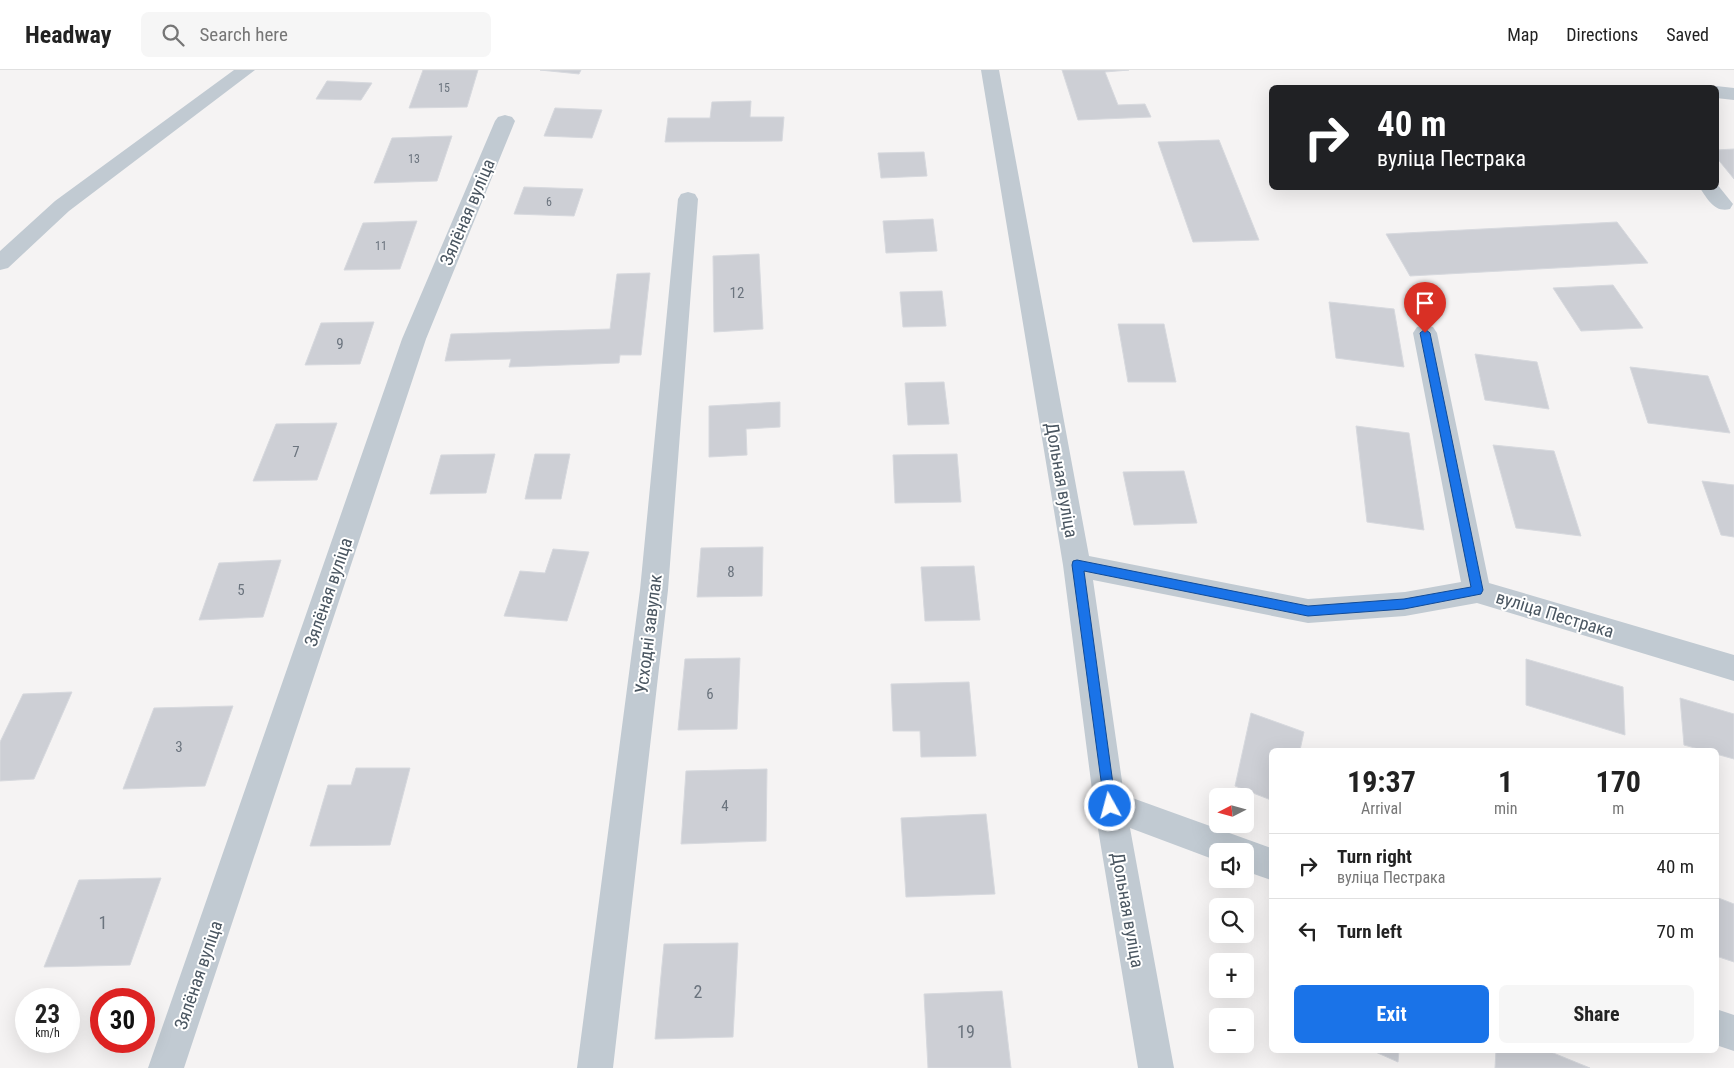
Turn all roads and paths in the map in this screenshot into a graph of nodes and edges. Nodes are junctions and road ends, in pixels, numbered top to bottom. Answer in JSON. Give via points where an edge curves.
{"nodes":[{"id":1,"x":246,"y":70,"type":"edge"},
{"id":2,"x":990,"y":70,"type":"edge"},
{"id":3,"x":1719,"y":92,"type":"edge"},
{"id":4,"x":1734,"y":94,"type":"edge"},
{"id":5,"x":505,"y":121,"type":"dead end"},
{"id":6,"x":1712,"y":190,"type":"edge"},
{"id":7,"x":688,"y":199,"type":"dead end"},
{"id":8,"x":1723,"y":204,"type":"dead end"},
{"id":9,"x":0,"y":263,"type":"edge"},
{"id":10,"x":1425,"y":333,"type":"dead end"},
{"id":11,"x":1077,"y":565,"type":"junction"},
{"id":12,"x":1477,"y":590,"type":"junction"},
{"id":13,"x":1734,"y":668,"type":"edge"},
{"id":14,"x":1110,"y":806,"type":"junction"},
{"id":15,"x":1213,"y":843,"type":"edge"},
{"id":16,"x":1254,"y":858,"type":"edge"},
{"id":17,"x":1269,"y":863,"type":"edge"},
{"id":18,"x":1719,"y":1028,"type":"edge"},
{"id":19,"x":1734,"y":1034,"type":"edge"},
{"id":20,"x":166,"y":1068,"type":"edge"},
{"id":21,"x":595,"y":1068,"type":"edge"},
{"id":22,"x":1156,"y":1068,"type":"edge"}],
"edges":[{"from":1,"to":9,"type":"street","via":[[62,206]]},
{"from":2,"to":11,"type":"street","name":"Дольная вуліца"},
{"from":3,"to":4,"type":"street"},
{"from":5,"to":20,"type":"street","name":"Зялёная вуліца","via":[[414,339]]},
{"from":6,"to":8,"type":"street"},
{"from":7,"to":21,"type":"street","name":"Усходні завулак","via":[[654,590]]},
{"from":10,"to":12,"type":"street"},
{"from":11,"to":12,"type":"street","name":"вуліца Пестрака","via":[[1308,611],[1404,604]]},
{"from":11,"to":14,"type":"street","name":"Дольная вуліца"},
{"from":12,"to":13,"type":"street","name":"вуліца Пестрака"},
{"from":14,"to":15,"type":"street"},
{"from":14,"to":22,"type":"street","name":"Дольная вуліца"},
{"from":16,"to":17,"type":"street"},
{"from":18,"to":19,"type":"street"}]}
